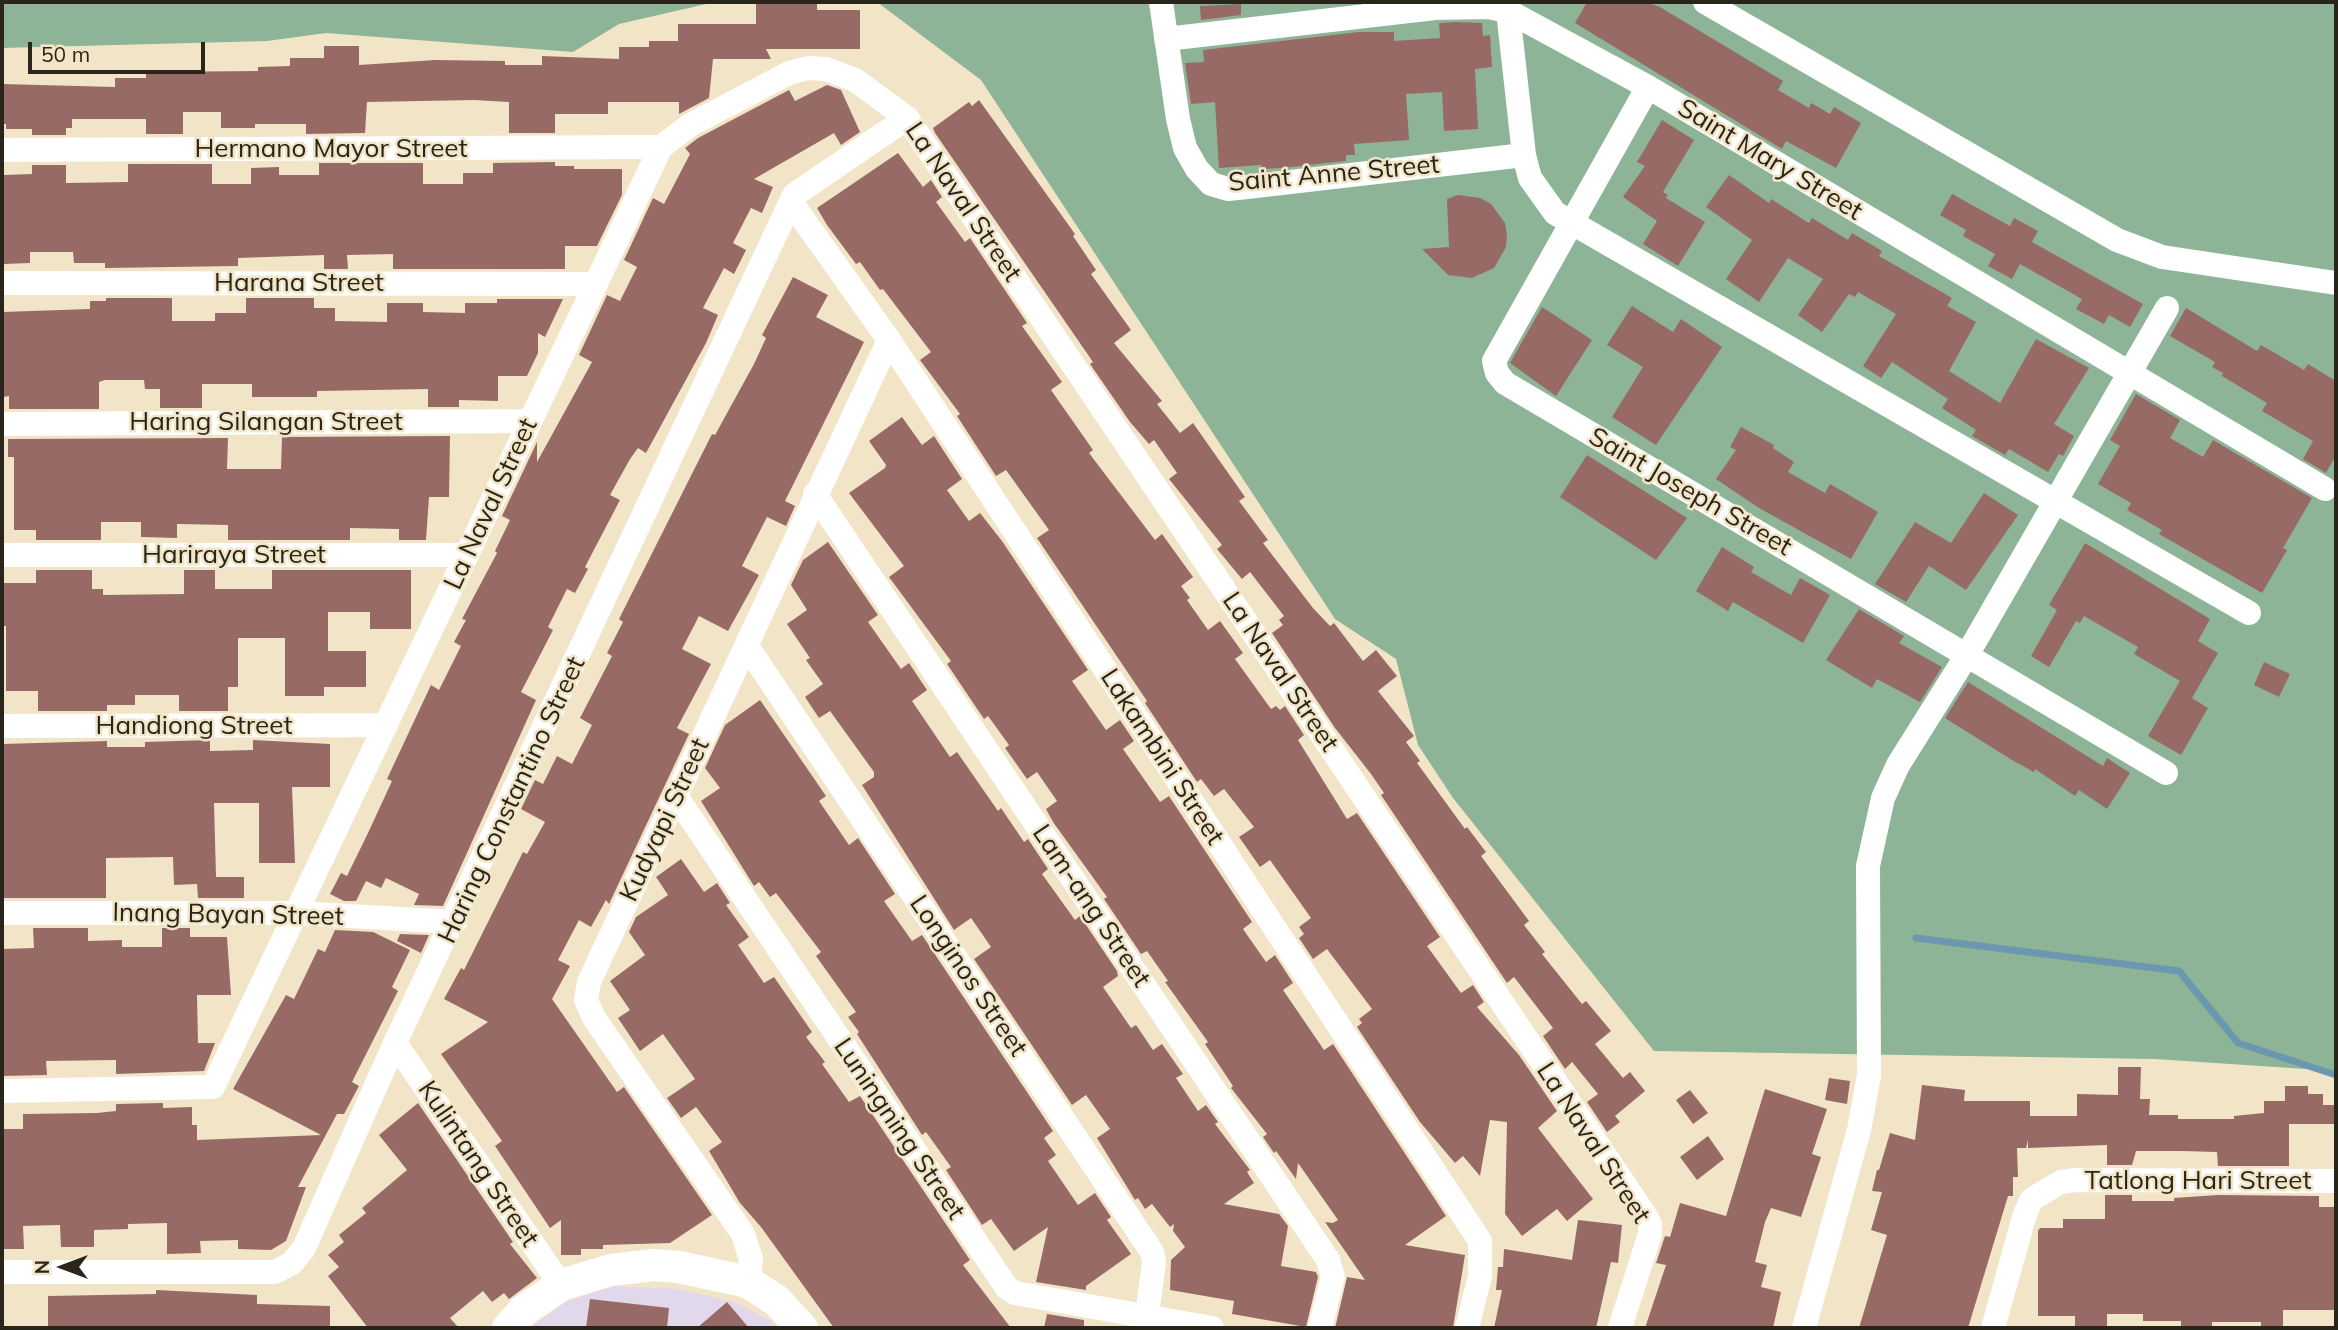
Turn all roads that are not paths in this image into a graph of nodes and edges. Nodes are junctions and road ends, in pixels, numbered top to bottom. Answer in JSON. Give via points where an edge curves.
{"nodes":[{"id":1,"x":1161,"y":2,"type":"edge"},
{"id":2,"x":1705,"y":2,"type":"edge"},
{"id":3,"x":1508,"y":11,"type":"junction"},
{"id":4,"x":1166,"y":39,"type":"junction"},
{"id":5,"x":1648,"y":88,"type":"junction"},
{"id":6,"x":908,"y":118,"type":"junction"},
{"id":7,"x":661,"y":147,"type":"junction"},
{"id":8,"x":2,"y":150,"type":"edge"},
{"id":9,"x":1524,"y":155,"type":"junction"},
{"id":10,"x":791,"y":202,"type":"junction"},
{"id":11,"x":1572,"y":224,"type":"junction"},
{"id":12,"x":2,"y":283,"type":"edge"},
{"id":13,"x":2336,"y":283,"type":"edge"},
{"id":14,"x":596,"y":284,"type":"junction"},
{"id":15,"x":2167,"y":308,"type":"dead end"},
{"id":16,"x":889,"y":341,"type":"junction"},
{"id":17,"x":2130,"y":373,"type":"junction"},
{"id":18,"x":530,"y":421,"type":"junction"},
{"id":19,"x":2,"y":424,"type":"edge"},
{"id":20,"x":2325,"y":489,"type":"dead end"},
{"id":21,"x":815,"y":494,"type":"junction"},
{"id":22,"x":2055,"y":501,"type":"junction"},
{"id":23,"x":2,"y":555,"type":"edge"},
{"id":24,"x":467,"y":555,"type":"junction"},
{"id":25,"x":2249,"y":612,"type":"dead end"},
{"id":26,"x":747,"y":646,"type":"junction"},
{"id":27,"x":1966,"y":654,"type":"junction"},
{"id":28,"x":386,"y":725,"type":"junction"},
{"id":29,"x":2,"y":726,"type":"edge"},
{"id":30,"x":2166,"y":773,"type":"dead end"},
{"id":31,"x":676,"y":796,"type":"junction"},
{"id":32,"x":2,"y":913,"type":"edge"},
{"id":33,"x":297,"y":913,"type":"junction"},
{"id":34,"x":455,"y":922,"type":"junction"},
{"id":35,"x":396,"y":1043,"type":"junction"},
{"id":36,"x":2,"y":1091,"type":"edge"},
{"id":37,"x":2336,"y":1181,"type":"edge"},
{"id":38,"x":2,"y":1272,"type":"edge"},
{"id":39,"x":748,"y":1282,"type":"junction"},
{"id":40,"x":561,"y":1285,"type":"junction"},
{"id":41,"x":1147,"y":1316,"type":"junction"},
{"id":42,"x":508,"y":1328,"type":"edge"},
{"id":43,"x":802,"y":1328,"type":"edge"},
{"id":44,"x":1212,"y":1328,"type":"edge"},
{"id":45,"x":1320,"y":1328,"type":"edge"},
{"id":46,"x":1467,"y":1328,"type":"edge"},
{"id":47,"x":1620,"y":1328,"type":"edge"},
{"id":48,"x":1804,"y":1328,"type":"edge"},
{"id":49,"x":1993,"y":1328,"type":"edge"}],
"edges":[{"from":1,"to":4,"type":"street","name":"Saint Anne Street"},
{"from":2,"to":13,"type":"street","via":[[2118,240],[2162,257]]},
{"from":3,"to":4,"type":"street","name":"Saint Mary Street","via":[[1435,8]]},
{"from":3,"to":5,"type":"street","name":"Saint Mary Street"},
{"from":3,"to":9,"type":"street"},
{"from":4,"to":9,"type":"street","name":"Saint Anne Street","via":[[1185,148],[1211,184],[1247,187]]},
{"from":5,"to":11,"type":"street","name":"Saint Joseph Street"},
{"from":5,"to":17,"type":"street","name":"Saint Mary Street"},
{"from":6,"to":7,"type":"street","name":"La Naval Street","via":[[855,80],[826,69],[807,68],[690,125]]},
{"from":6,"to":10,"type":"street","name":"Haring Constantino Street","via":[[798,191]]},
{"from":6,"to":47,"type":"street","name":"La Naval Street","via":[[1645,1215],[1650,1234]]},
{"from":7,"to":8,"type":"street","name":"Hermano Mayor Street"},
{"from":7,"to":14,"type":"street","name":"La Naval Street"},
{"from":9,"to":11,"type":"street","via":[[1543,200]]},
{"from":10,"to":16,"type":"street","name":"Lakambini Street"},
{"from":10,"to":34,"type":"street","name":"Haring Constantino Street"},
{"from":11,"to":22,"type":"street"},
{"from":11,"to":27,"type":"street","name":"Saint Joseph Street","via":[[1494,361],[1505,383]]},
{"from":12,"to":14,"type":"street","name":"Harana Street"},
{"from":14,"to":18,"type":"street","name":"La Naval Street"},
{"from":15,"to":17,"type":"street"},
{"from":16,"to":21,"type":"street","name":"Kudyapi Street"},
{"from":16,"to":46,"type":"street","name":"Lakambini Street","via":[[1480,1241],[1480,1276]]},
{"from":17,"to":20,"type":"street","name":"Saint Mary Street"},
{"from":17,"to":22,"type":"street"},
{"from":18,"to":19,"type":"street","name":"Haring Silangan Street"},
{"from":18,"to":24,"type":"street","name":"La Naval Street"},
{"from":21,"to":26,"type":"street","name":"Kudyapi Street"},
{"from":21,"to":45,"type":"street","name":"Lam-ang Street","via":[[1328,1260],[1332,1276]]},
{"from":22,"to":25,"type":"street"},
{"from":22,"to":27,"type":"street"},
{"from":23,"to":24,"type":"street","name":"Hariraya Street"},
{"from":24,"to":28,"type":"street","name":"La Naval Street"},
{"from":26,"to":31,"type":"street","name":"Kudyapi Street"},
{"from":26,"to":41,"type":"street","name":"Longinos Street","via":[[1152,1252]]},
{"from":27,"to":30,"type":"street","name":"Saint Joseph Street"},
{"from":27,"to":48,"type":"street","via":[[1898,765],[1874,830],[1867,878],[1868,1075],[1859,1130]]},
{"from":28,"to":29,"type":"street","name":"Handiong Street"},
{"from":28,"to":33,"type":"street","name":"La Naval Street"},
{"from":31,"to":39,"type":"street","name":"Kudyapi Street","via":[[589,982],[586,1000],[743,1234],[751,1259]]},
{"from":31,"to":41,"type":"street","name":"Luningning Street","via":[[1007,1288]]},
{"from":32,"to":33,"type":"street","name":"Inang Bayan Street"},
{"from":33,"to":34,"type":"street","name":"Inang Bayan Street"},
{"from":33,"to":36,"type":"street","name":"La Naval Street","via":[[214,1087]]},
{"from":34,"to":35,"type":"street","name":"Haring Constantino Street"},
{"from":35,"to":38,"type":"street","name":"Haring Constantino Street","via":[[304,1248],[292,1263],[275,1272]]},
{"from":35,"to":40,"type":"street","name":"Kulintang Street"},
{"from":37,"to":49,"type":"street","name":"Tatlong Hari Street","via":[[2061,1182],[2032,1199],[2025,1214]]},
{"from":39,"to":40,"type":"street","via":[[654,1265],[611,1270]]},
{"from":39,"to":43,"type":"street","via":[[776,1301]]},
{"from":40,"to":42,"type":"street","via":[[523,1311]]},
{"from":41,"to":44,"type":"street","name":"Luningning Street"}]}
